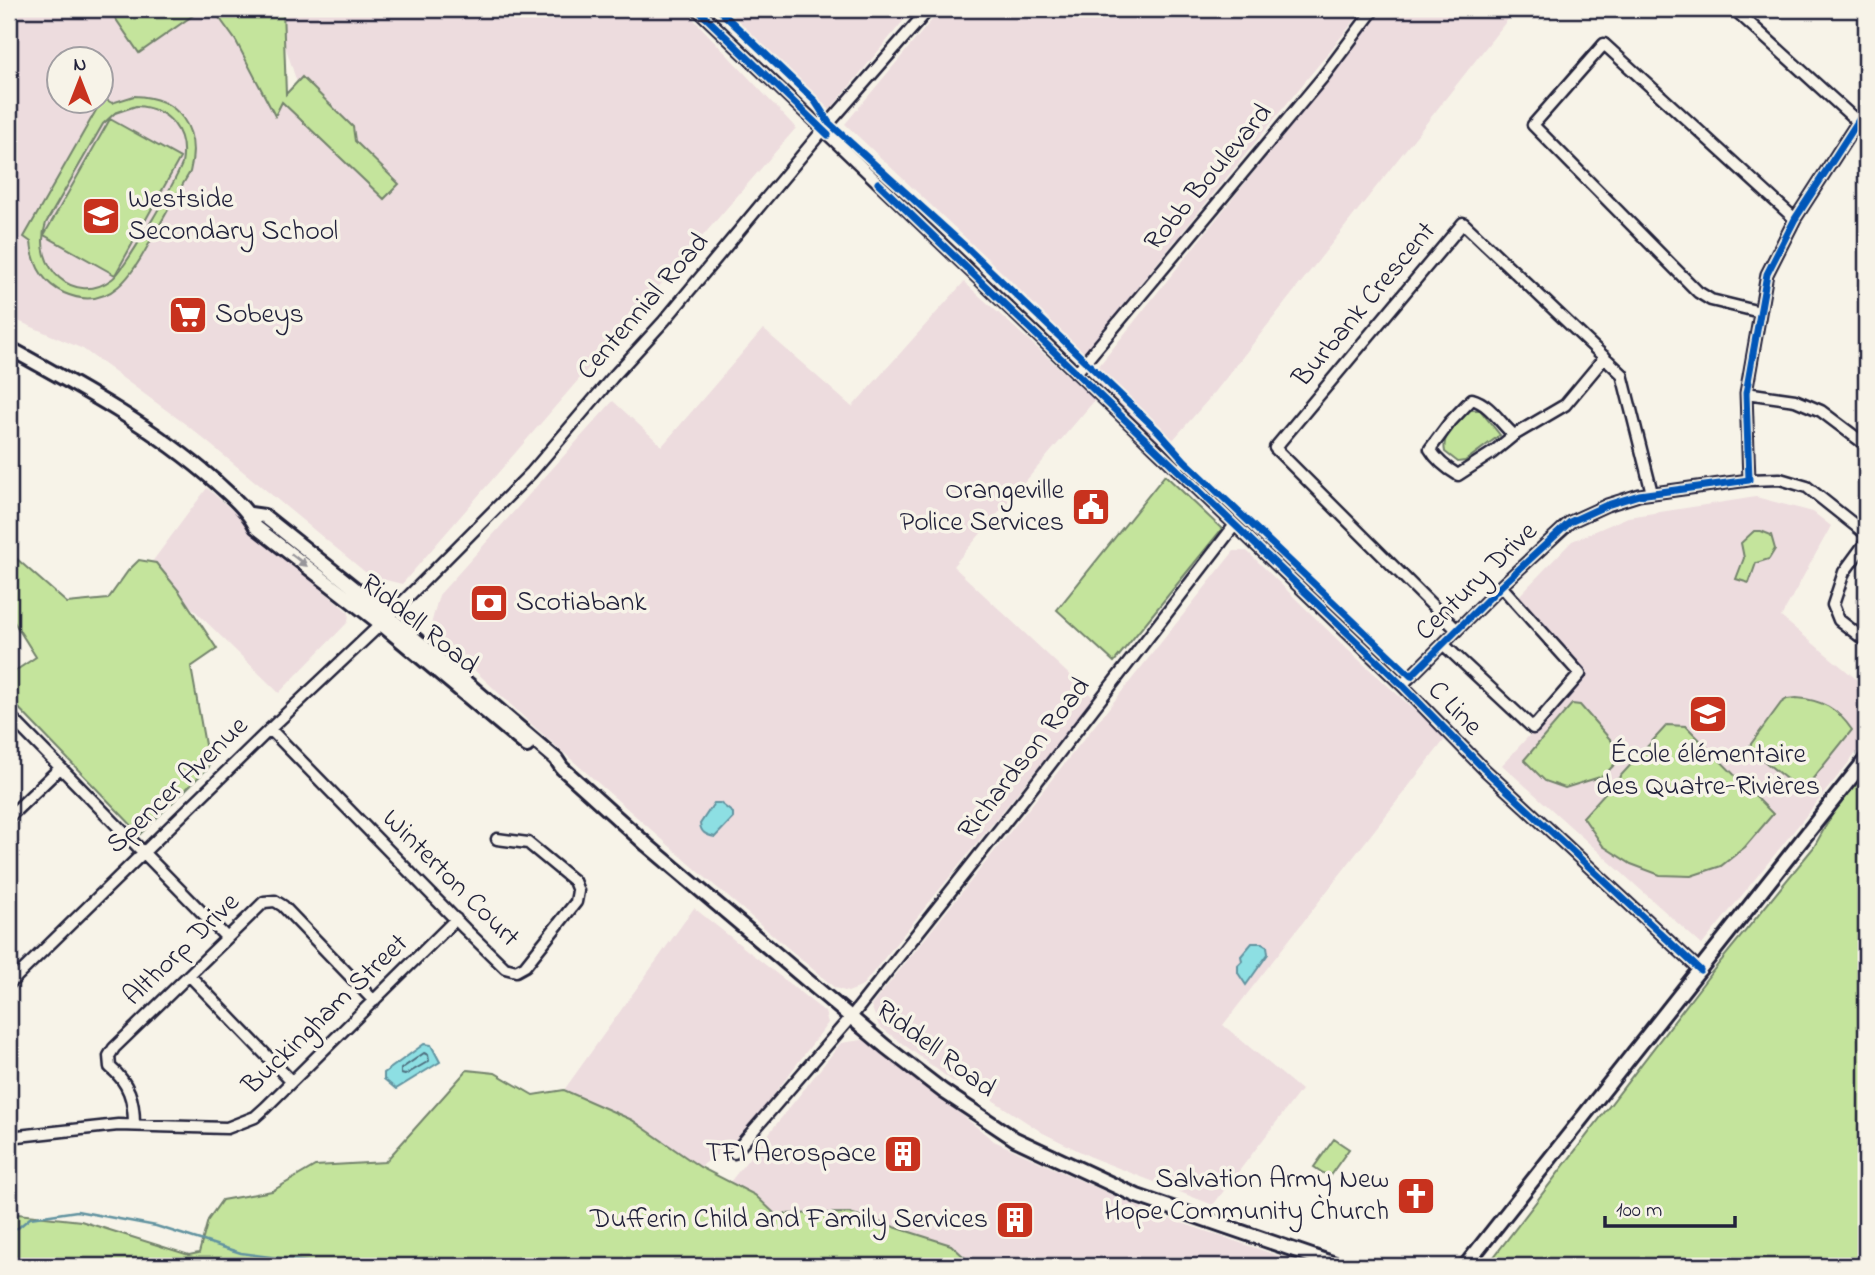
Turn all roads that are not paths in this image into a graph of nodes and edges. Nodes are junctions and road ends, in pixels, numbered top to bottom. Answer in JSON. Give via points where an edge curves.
{"nodes":[{"id":1,"x":697,"y":9,"type":"edge"},
{"id":2,"x":929,"y":9,"type":"edge"},
{"id":3,"x":1374,"y":9,"type":"edge"},
{"id":4,"x":1734,"y":9,"type":"edge"},
{"id":5,"x":1866,"y":110,"type":"edge"},
{"id":6,"x":1858,"y":122,"type":"junction"},
{"id":7,"x":823,"y":130,"type":"junction"},
{"id":8,"x":1795,"y":219,"type":"junction"},
{"id":9,"x":1760,"y":312,"type":"junction"},
{"id":10,"x":9,"y":348,"type":"edge"},
{"id":11,"x":1605,"y":357,"type":"junction"},
{"id":12,"x":1076,"y":373,"type":"junction"},
{"id":13,"x":1746,"y":393,"type":"junction"},
{"id":14,"x":1514,"y":435,"type":"junction"},
{"id":15,"x":1866,"y":445,"type":"edge"},
{"id":16,"x":1749,"y":480,"type":"junction"},
{"id":17,"x":1652,"y":493,"type":"junction"},
{"id":18,"x":1234,"y":526,"type":"junction"},
{"id":19,"x":1866,"y":534,"type":"edge"},
{"id":20,"x":1866,"y":542,"type":"edge"},
{"id":21,"x":1501,"y":586,"type":"junction"},
{"id":22,"x":385,"y":620,"type":"junction"},
{"id":23,"x":1457,"y":630,"type":"junction"},
{"id":24,"x":1866,"y":641,"type":"edge"},
{"id":25,"x":1443,"y":644,"type":"junction"},
{"id":26,"x":1402,"y":685,"type":"junction"},
{"id":27,"x":9,"y":715,"type":"edge"},
{"id":28,"x":270,"y":729,"type":"junction"},
{"id":29,"x":1866,"y":759,"type":"edge"},
{"id":30,"x":59,"y":769,"type":"junction"},
{"id":31,"x":9,"y":817,"type":"edge"},
{"id":32,"x":497,"y":839,"type":"dead end"},
{"id":33,"x":143,"y":853,"type":"junction"},
{"id":34,"x":456,"y":919,"type":"junction"},
{"id":35,"x":226,"y":937,"type":"junction"},
{"id":36,"x":1700,"y":970,"type":"junction"},
{"id":37,"x":189,"y":975,"type":"junction"},
{"id":38,"x":9,"y":984,"type":"edge"},
{"id":39,"x":374,"y":1001,"type":"junction"},
{"id":40,"x":850,"y":1017,"type":"junction"},
{"id":41,"x":291,"y":1081,"type":"junction"},
{"id":42,"x":134,"y":1124,"type":"junction"},
{"id":43,"x":9,"y":1137,"type":"edge"},
{"id":44,"x":734,"y":1153,"type":"dead end"},
{"id":45,"x":1341,"y":1266,"type":"edge"},
{"id":46,"x":1465,"y":1266,"type":"edge"}],
"edges":[{"from":1,"to":7,"type":"street","name":"C Line"},
{"from":2,"to":7,"type":"street","name":"Centennial Road"},
{"from":3,"to":12,"type":"street","name":"Robb Boulevard","via":[[1318,83]]},
{"from":4,"to":6,"type":"street"},
{"from":5,"to":6,"type":"street"},
{"from":6,"to":8,"type":"street"},
{"from":7,"to":12,"type":"street","name":"C Line"},
{"from":7,"to":22,"type":"street","name":"Centennial Road","via":[[531,473]]},
{"from":8,"to":9,"type":"street","via":[[1767,275]]},
{"from":8,"to":9,"type":"street","via":[[1604,44],[1534,125],[1698,292],[1711,300]]},
{"from":9,"to":13,"type":"street"},
{"from":10,"to":22,"type":"main road","name":"Riddell Road","via":[[133,419],[189,458],[250,514],[264,516]]},
{"from":11,"to":14,"type":"street","via":[[1565,405]]},
{"from":11,"to":17,"type":"street","name":"Burbank Crescent","via":[[1622,374]]},
{"from":11,"to":23,"type":"street","name":"Burbank Crescent","via":[[1463,223],[1275,447]]},
{"from":12,"to":18,"type":"street","name":"C Line"},
{"from":13,"to":15,"type":"street","via":[[1795,400],[1821,411]]},
{"from":13,"to":16,"type":"street"},
{"from":14,"to":14,"type":"street","via":[[1492,411],[1472,399],[1430,449],[1458,475]]},
{"from":16,"to":17,"type":"street","name":"Century Drive"},
{"from":16,"to":19,"type":"street","name":"Century Drive","via":[[1780,479],[1807,487]]},
{"from":17,"to":21,"type":"street","name":"Century Drive","via":[[1607,505],[1570,522]]},
{"from":18,"to":26,"type":"street","name":"C Line"},
{"from":18,"to":40,"type":"street","name":"Richardson Road"},
{"from":20,"to":24,"type":"street","via":[[1844,572],[1833,605],[1839,620]]},
{"from":21,"to":23,"type":"street","name":"Century Drive"},
{"from":21,"to":25,"type":"street","via":[[1580,674],[1534,728]]},
{"from":22,"to":28,"type":"street","name":"Spencer Avenue"},
{"from":22,"to":40,"type":"main road","name":"Riddell Road","via":[[556,759],[647,845]]},
{"from":23,"to":25,"type":"street","name":"Century Drive"},
{"from":25,"to":26,"type":"street","name":"Century Drive"},
{"from":26,"to":36,"type":"street","name":"C Line","via":[[1484,769]]},
{"from":27,"to":30,"type":"street"},
{"from":28,"to":33,"type":"street","name":"Spencer Avenue"},
{"from":28,"to":34,"type":"street","name":"Winterton Court"},
{"from":29,"to":36,"type":"main road"},
{"from":30,"to":31,"type":"street"},
{"from":30,"to":33,"type":"street"},
{"from":32,"to":34,"type":"street","name":"Winterton Court","via":[[528,844],[574,881],[576,902],[525,966],[516,971],[505,968]]},
{"from":33,"to":35,"type":"street"},
{"from":33,"to":38,"type":"street","name":"Spencer Avenue"},
{"from":34,"to":39,"type":"street","name":"Buckingham Street"},
{"from":35,"to":37,"type":"street","name":"Althorp Drive"},
{"from":35,"to":39,"type":"street","name":"Althorp Drive","via":[[264,902],[275,901]]},
{"from":36,"to":46,"type":"main road"},
{"from":37,"to":41,"type":"street"},
{"from":37,"to":42,"type":"street","name":"Althorp Drive","via":[[109,1056],[110,1067],[128,1087]]},
{"from":39,"to":41,"type":"street","name":"Buckingham Street"},
{"from":40,"to":44,"type":"street","name":"Richardson Road"},
{"from":40,"to":45,"type":"main road","name":"Riddell Road","via":[[943,1091],[1015,1139],[1137,1196]]},
{"from":41,"to":42,"type":"street","name":"Buckingham Street","via":[[255,1116],[227,1128]]},
{"from":42,"to":43,"type":"street","name":"Buckingham Street"}]}
